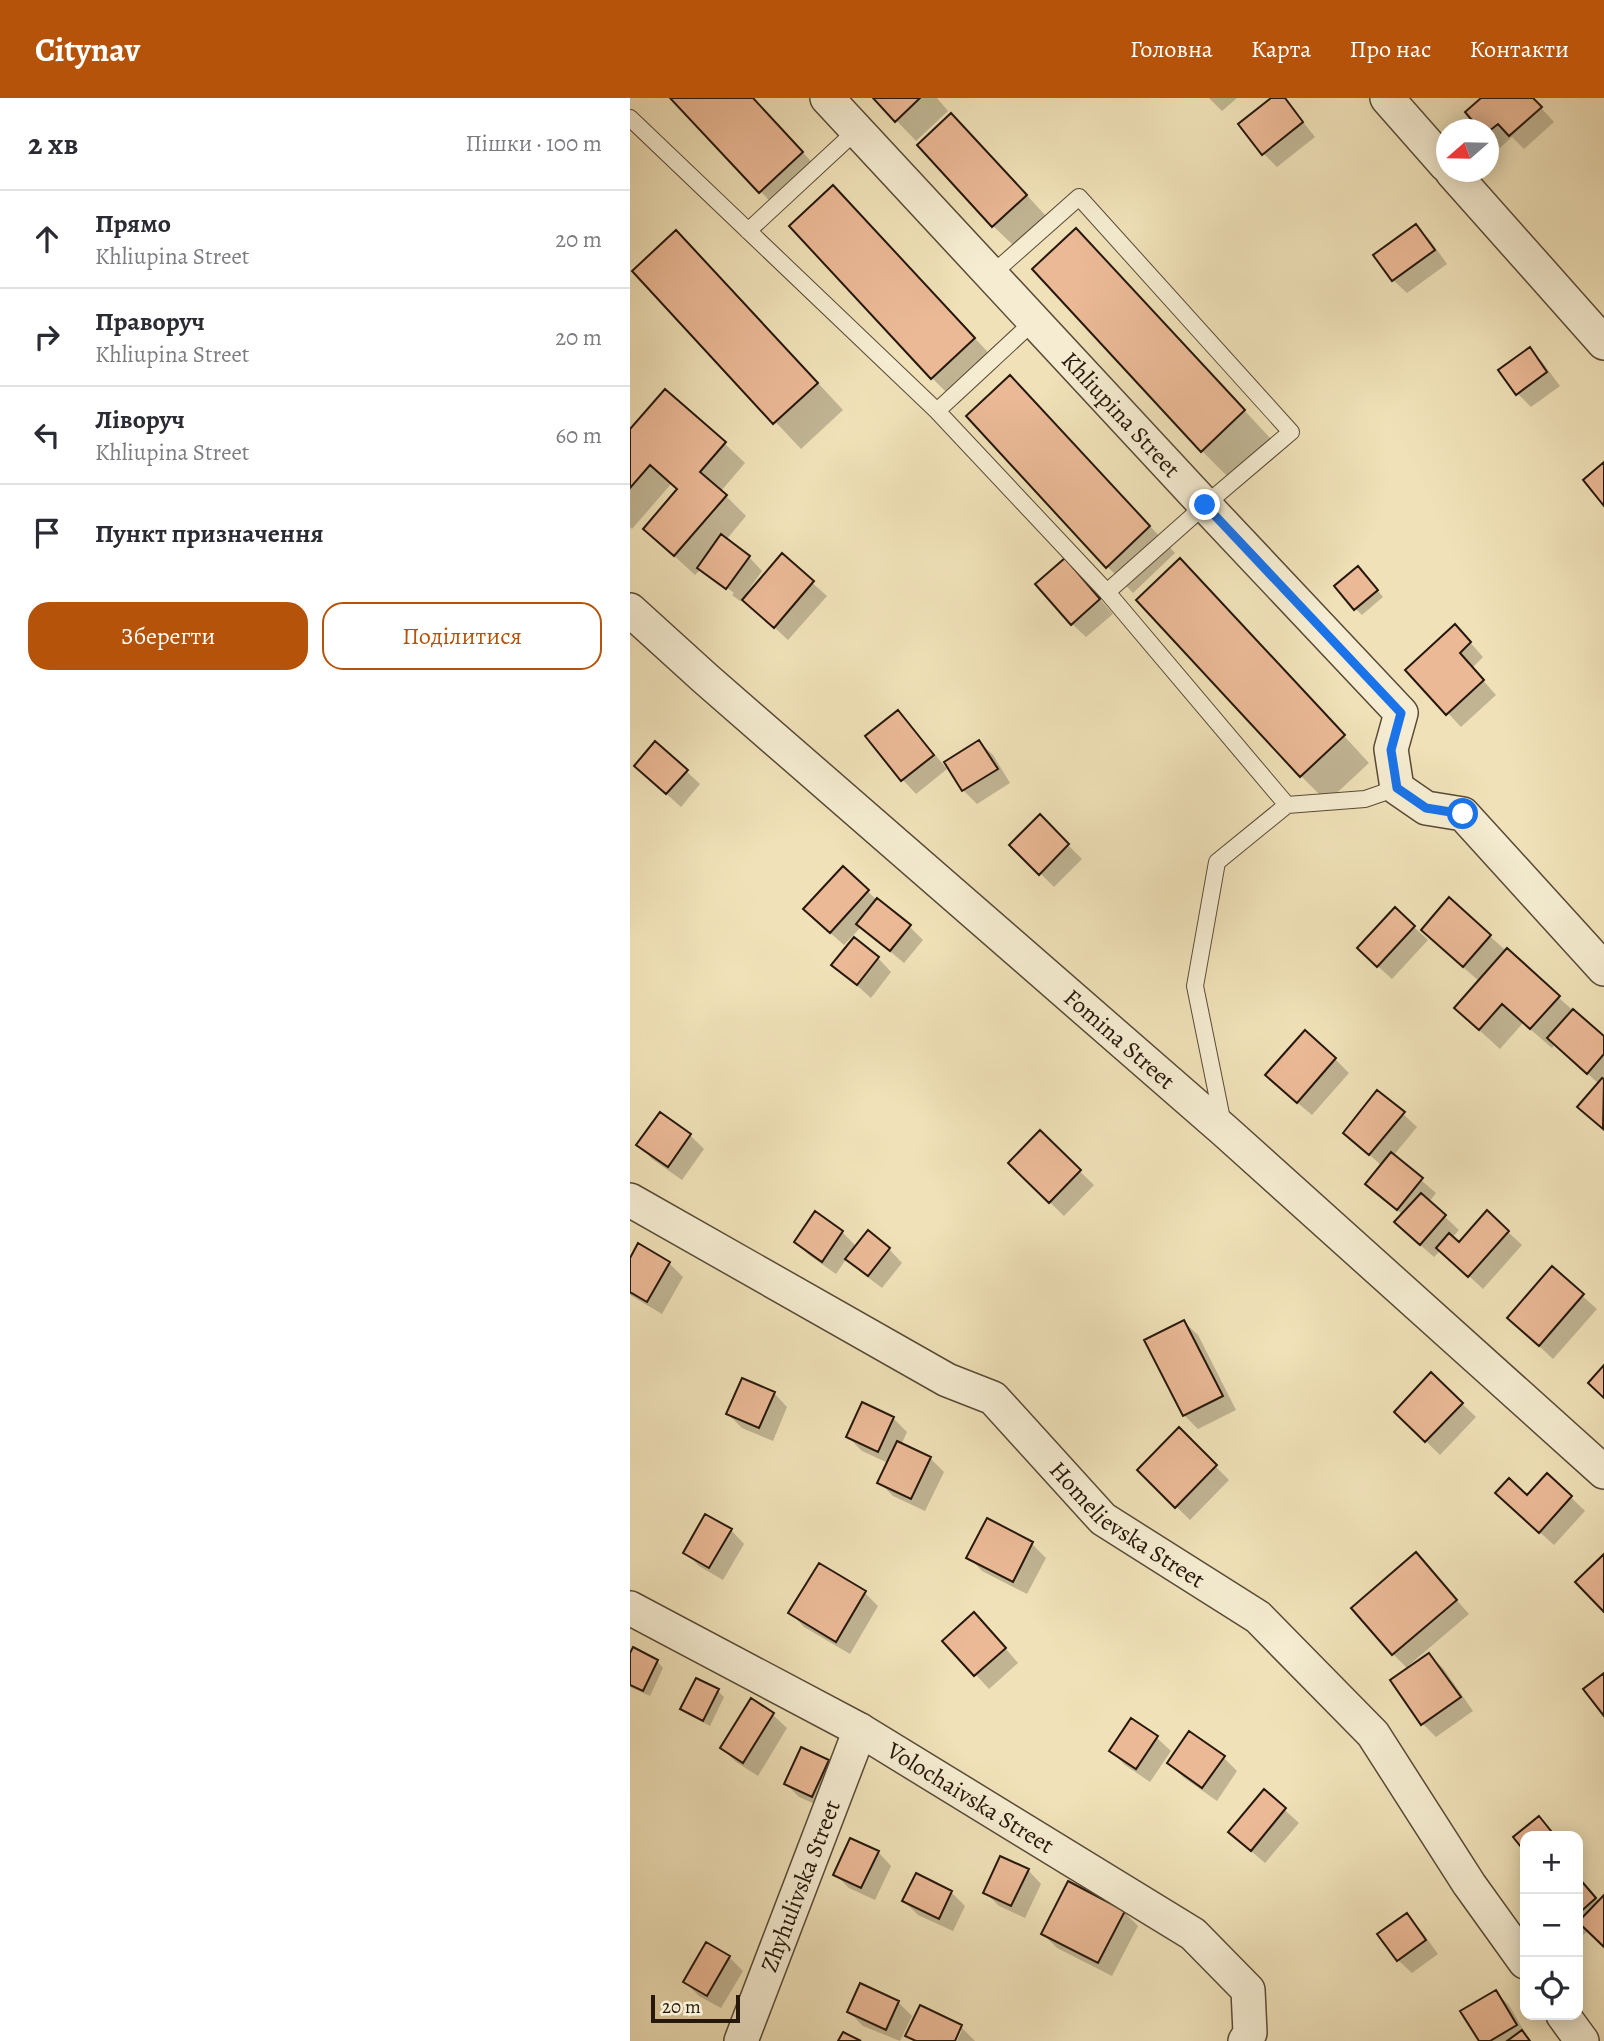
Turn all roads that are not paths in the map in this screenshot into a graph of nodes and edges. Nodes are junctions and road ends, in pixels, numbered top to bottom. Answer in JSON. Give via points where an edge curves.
{"nodes":[{"id":1,"x":827,"y":98,"type":"edge"},
{"id":2,"x":1387,"y":98,"type":"edge"},
{"id":3,"x":630,"y":118,"type":"edge"},
{"id":4,"x":857,"y":130,"type":"junction"},
{"id":5,"x":1436,"y":153,"type":"edge"},
{"id":6,"x":1461,"y":182,"type":"edge"},
{"id":7,"x":748,"y":231,"type":"junction"},
{"id":8,"x":991,"y":275,"type":"junction"},
{"id":9,"x":1034,"y":321,"type":"junction"},
{"id":10,"x":1604,"y":343,"type":"edge"},
{"id":11,"x":937,"y":411,"type":"junction"},
{"id":12,"x":1205,"y":505,"type":"junction"},
{"id":13,"x":1107,"y":592,"type":"junction"},
{"id":14,"x":630,"y":610,"type":"edge"},
{"id":15,"x":1397,"y":788,"type":"junction"},
{"id":16,"x":1287,"y":805,"type":"junction"},
{"id":17,"x":1604,"y":968,"type":"edge"},
{"id":18,"x":1225,"y":1131,"type":"junction"},
{"id":19,"x":630,"y":1200,"type":"edge"},
{"id":20,"x":1604,"y":1472,"type":"edge"},
{"id":21,"x":630,"y":1608,"type":"edge"},
{"id":22,"x":860,"y":1730,"type":"junction"},
{"id":23,"x":1521,"y":1957,"type":"edge"},
{"id":24,"x":1567,"y":2020,"type":"edge"},
{"id":25,"x":740,"y":2041,"type":"edge"},
{"id":26,"x":1245,"y":2041,"type":"edge"},
{"id":27,"x":1582,"y":2041,"type":"edge"}],
"edges":[{"from":1,"to":4,"type":"street","name":"Khliupina Street"},
{"from":2,"to":5,"type":"street"},
{"from":3,"to":7,"type":"lane"},
{"from":4,"to":7,"type":"lane"},
{"from":4,"to":8,"type":"street","name":"Khliupina Street"},
{"from":6,"to":10,"type":"street"},
{"from":7,"to":11,"type":"lane"},
{"from":8,"to":9,"type":"street","name":"Khliupina Street"},
{"from":8,"to":12,"type":"lane","via":[[1079,197],[1291,432]]},
{"from":9,"to":11,"type":"lane"},
{"from":9,"to":12,"type":"street","name":"Khliupina Street"},
{"from":11,"to":13,"type":"lane"},
{"from":12,"to":13,"type":"lane"},
{"from":12,"to":15,"type":"street","name":"Khliupina Street","via":[[1401,713],[1391,750]]},
{"from":13,"to":16,"type":"lane"},
{"from":14,"to":18,"type":"street","name":"Fomina Street"},
{"from":15,"to":16,"type":"lane","via":[[1365,799]]},
{"from":15,"to":17,"type":"street","via":[[1426,808],[1463,814]]},
{"from":16,"to":18,"type":"lane","via":[[1217,862],[1195,986]]},
{"from":18,"to":20,"type":"street","name":"Fomina Street"},
{"from":19,"to":23,"type":"street","name":"Homelievska Street","via":[[947,1380],[993,1398],[1103,1519],[1258,1617],[1373,1734]]},
{"from":21,"to":22,"type":"street","name":"Volochaivska Street"},
{"from":22,"to":25,"type":"street","name":"Zhyhulivska Street"},
{"from":22,"to":26,"type":"street","name":"Volochaivska Street","via":[[1193,1934],[1248,1990],[1250,2033]]},
{"from":24,"to":27,"type":"street"}]}
